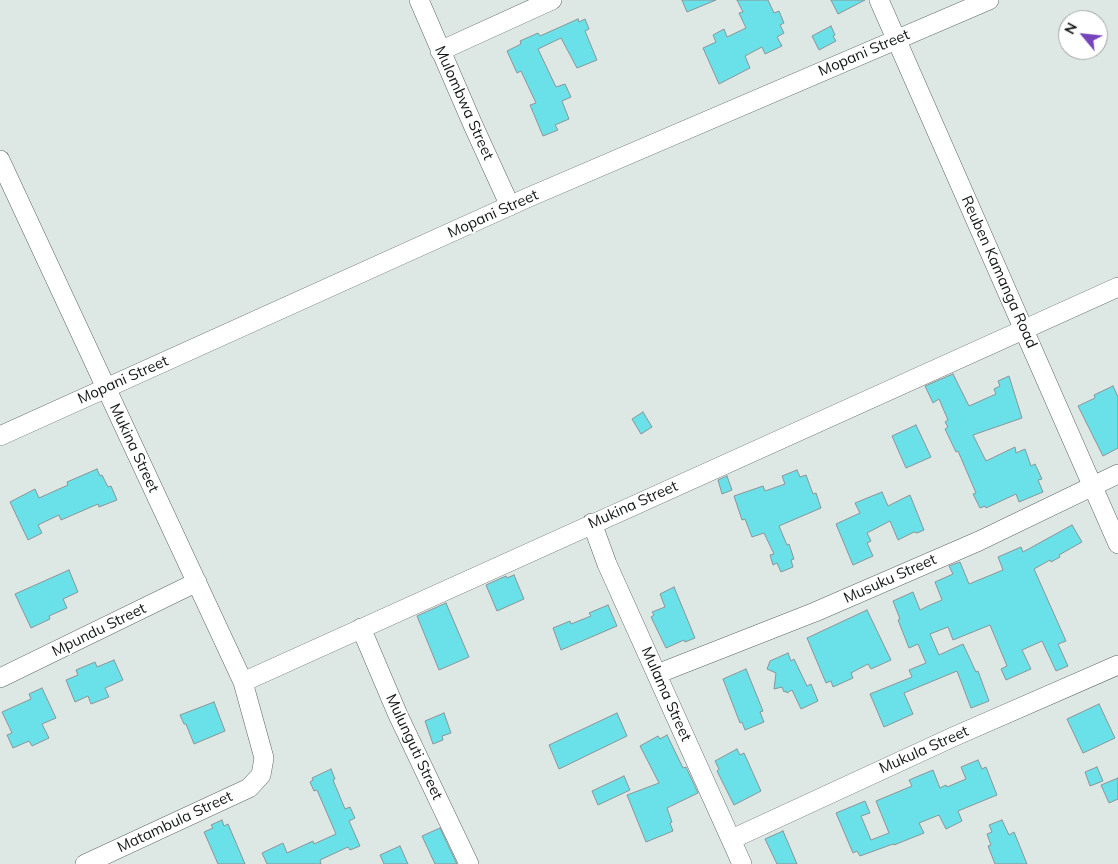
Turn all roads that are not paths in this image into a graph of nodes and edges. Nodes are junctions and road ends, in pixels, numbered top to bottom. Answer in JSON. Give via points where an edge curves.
{"nodes":[{"id":1,"x":419,"y":0,"type":"edge"},
{"id":2,"x":552,"y":0,"type":"edge"},
{"id":3,"x":879,"y":0,"type":"edge"},
{"id":4,"x":989,"y":0,"type":"edge"},
{"id":5,"x":896,"y":39,"type":"junction"},
{"id":6,"x":440,"y":51,"type":"junction"},
{"id":7,"x":0,"y":160,"type":"edge"},
{"id":8,"x":6,"y":188,"type":"edge"},
{"id":9,"x":510,"y":206,"type":"junction"},
{"id":10,"x":1118,"y":287,"type":"edge"},
{"id":11,"x":1024,"y":329,"type":"junction"},
{"id":12,"x":105,"y":388,"type":"junction"},
{"id":13,"x":0,"y":436,"type":"edge"},
{"id":14,"x":1118,"y":474,"type":"edge"},
{"id":15,"x":1092,"y":486,"type":"junction"},
{"id":16,"x":592,"y":523,"type":"junction"},
{"id":17,"x":1118,"y":544,"type":"edge"},
{"id":18,"x":197,"y":582,"type":"junction"},
{"id":19,"x":361,"y":628,"type":"junction"},
{"id":20,"x":1118,"y":665,"type":"edge"},
{"id":21,"x":657,"y":674,"type":"junction"},
{"id":22,"x":0,"y":678,"type":"edge"},
{"id":23,"x":243,"y":682,"type":"junction"},
{"id":24,"x":261,"y":775,"type":"joint"},
{"id":25,"x":732,"y":839,"type":"junction"},
{"id":26,"x":84,"y":864,"type":"edge"},
{"id":27,"x":469,"y":864,"type":"edge"},
{"id":28,"x":742,"y":864,"type":"edge"}],
"edges":[{"from":1,"to":6,"type":"street","name":"Mulombwa Street"},
{"from":2,"to":6,"type":"street"},
{"from":3,"to":5,"type":"street","name":"Reuben Kamanga Road"},
{"from":4,"to":5,"type":"street","name":"Mopani Street"},
{"from":5,"to":9,"type":"street","name":"Mopani Street"},
{"from":5,"to":11,"type":"street","name":"Reuben Kamanga Road"},
{"from":6,"to":9,"type":"street","name":"Mulombwa Street"},
{"from":7,"to":8,"type":"street","name":"Mukina Street"},
{"from":8,"to":12,"type":"street","name":"Mukina Street"},
{"from":9,"to":12,"type":"street","name":"Mopani Street"},
{"from":10,"to":11,"type":"street","name":"Mukina Street"},
{"from":11,"to":15,"type":"street","name":"Reuben Kamanga Road"},
{"from":11,"to":16,"type":"street","name":"Mukina Street"},
{"from":12,"to":13,"type":"street","name":"Mopani Street"},
{"from":12,"to":18,"type":"street","name":"Mukina Street"},
{"from":14,"to":15,"type":"street","name":"Musuku Street"},
{"from":15,"to":17,"type":"street","name":"Reuben Kamanga Road"},
{"from":15,"to":21,"type":"street","name":"Musuku Street","via":[[979,541],[824,608]]},
{"from":16,"to":19,"type":"street","name":"Mukina Street"},
{"from":16,"to":21,"type":"street","name":"Mulama Street"},
{"from":18,"to":22,"type":"street","name":"Mpundu Street"},
{"from":18,"to":23,"type":"street","name":"Mukina Street"},
{"from":19,"to":23,"type":"street","name":"Mukina Street"},
{"from":19,"to":27,"type":"street","name":"Mulunguti Street","via":[[398,715]]},
{"from":20,"to":25,"type":"street","name":"Mukula Street","via":[[953,736]]},
{"from":21,"to":25,"type":"street","name":"Mulama Street"},
{"from":23,"to":24,"type":"street","name":"Mukina Street","via":[[264,758]]},
{"from":24,"to":26,"type":"street","name":"Matambula Street","via":[[249,788]]},
{"from":25,"to":28,"type":"street","name":"Mulama Street"}]}
